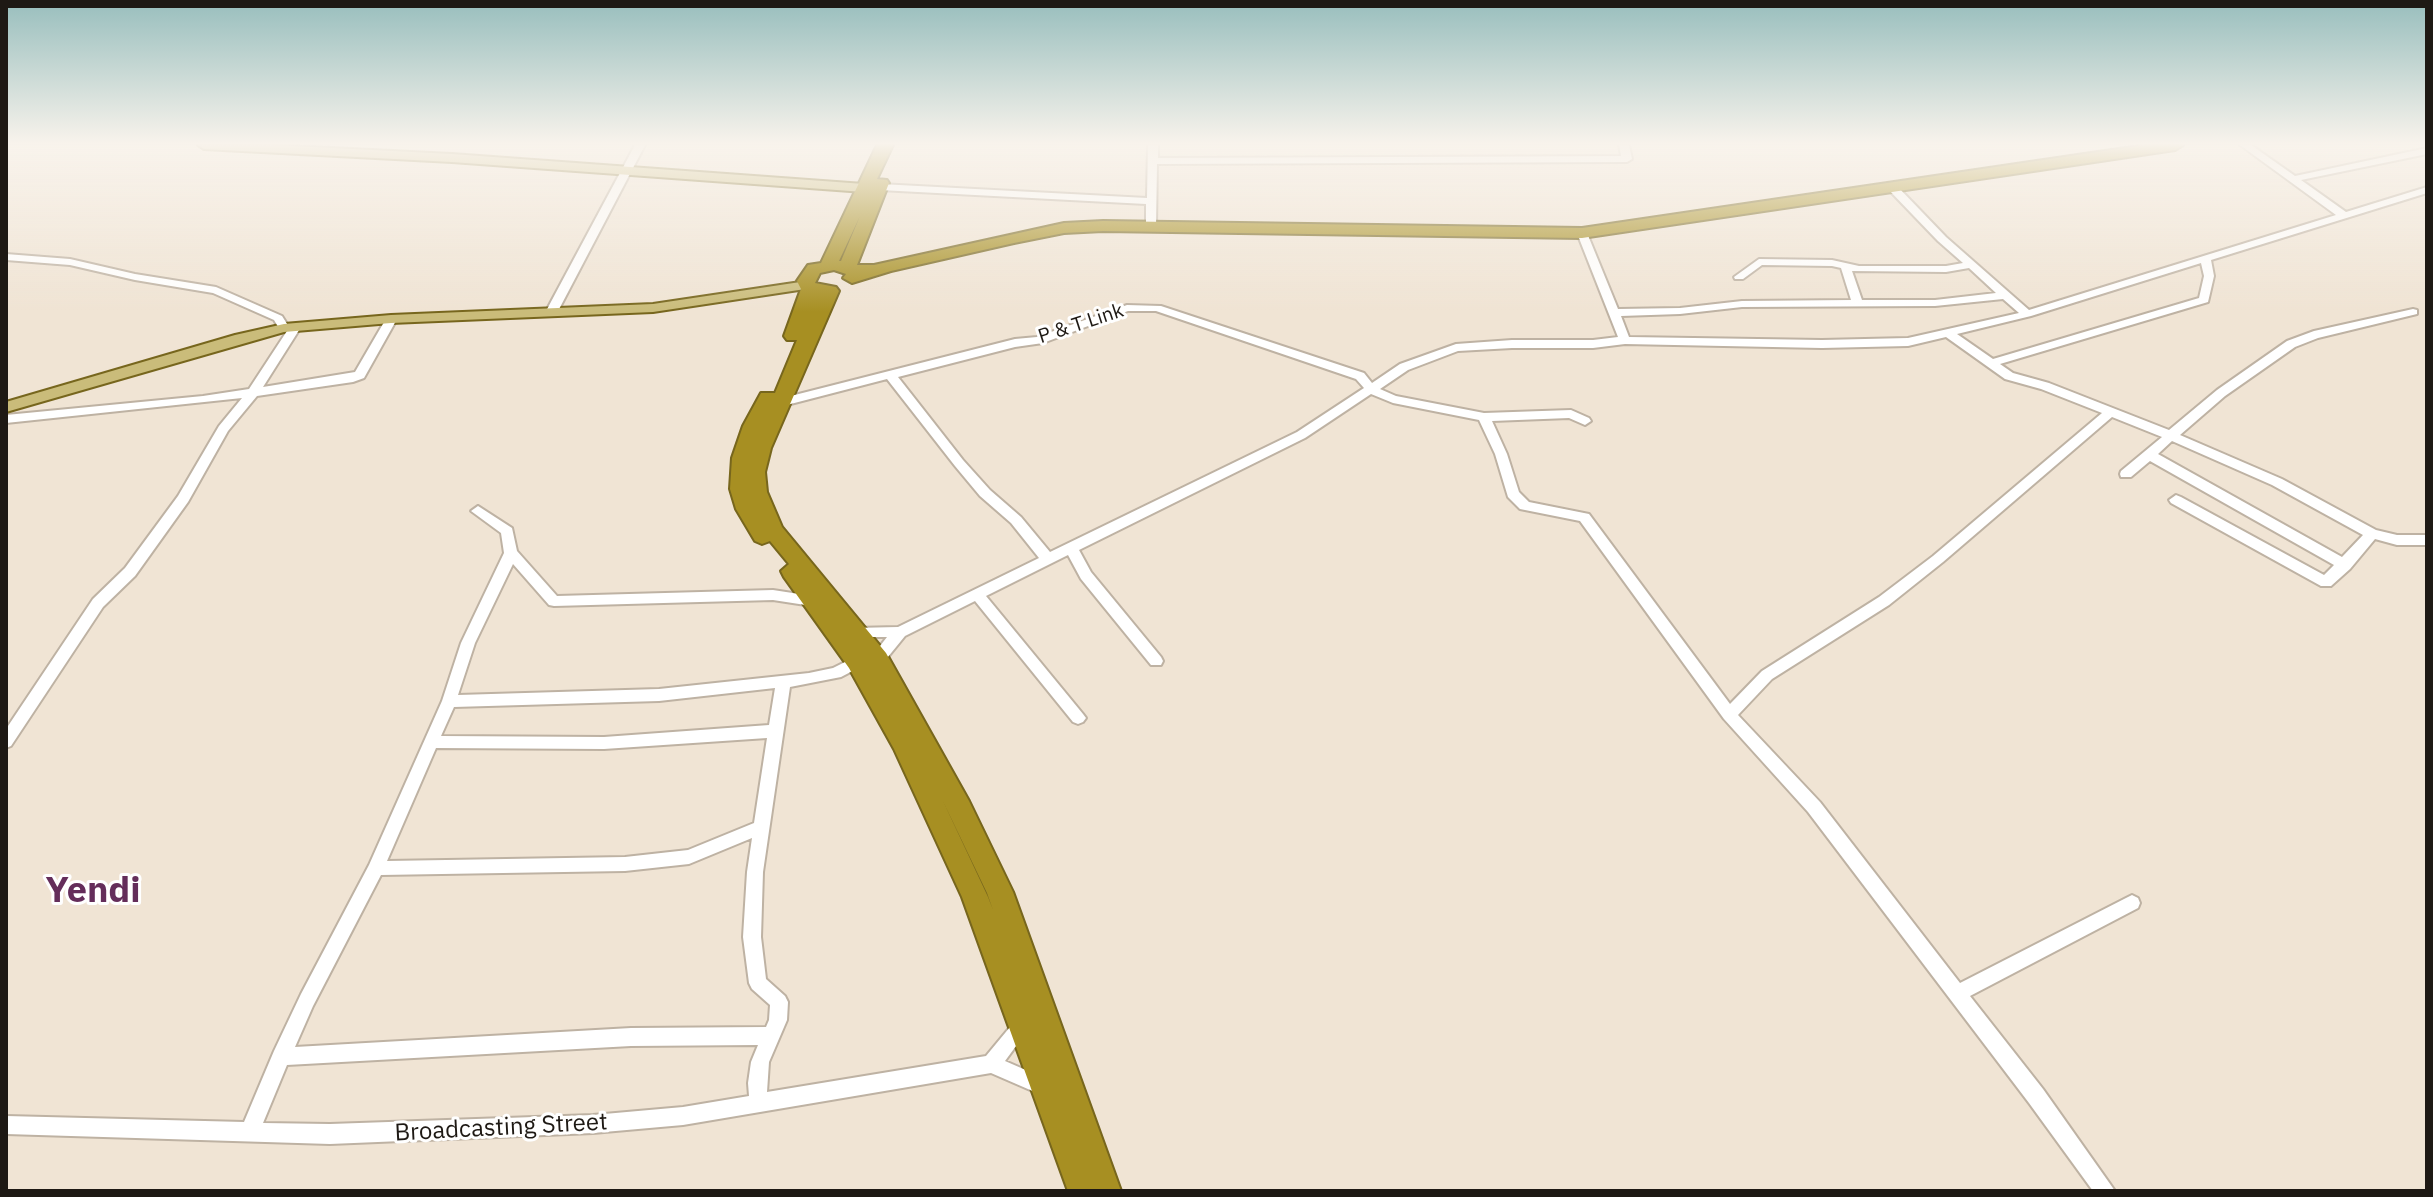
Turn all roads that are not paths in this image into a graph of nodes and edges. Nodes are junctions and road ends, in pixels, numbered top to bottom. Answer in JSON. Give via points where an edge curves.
{"nodes":[{"id":1,"x":610,"y":201,"type":"edge"},
{"id":2,"x":865,"y":201,"type":"edge"},
{"id":3,"x":869,"y":201,"type":"edge"},
{"id":4,"x":1149,"y":201,"type":"edge"},
{"id":5,"x":1152,"y":201,"type":"joint"},
{"id":6,"x":1799,"y":201,"type":"edge"},
{"id":7,"x":1906,"y":201,"type":"edge"},
{"id":8,"x":2324,"y":201,"type":"edge"},
{"id":9,"x":2393,"y":201,"type":"edge"},
{"id":10,"x":2345,"y":216,"type":"junction"},
{"id":11,"x":1151,"y":226,"type":"junction"},
{"id":12,"x":1582,"y":233,"type":"junction"},
{"id":13,"x":6,"y":257,"type":"edge"},
{"id":14,"x":2206,"y":260,"type":"junction"},
{"id":15,"x":828,"y":265,"type":"junction"},
{"id":16,"x":1845,"y":265,"type":"junction"},
{"id":17,"x":1969,"y":265,"type":"junction"},
{"id":18,"x":850,"y":272,"type":"junction"},
{"id":19,"x":1739,"y":277,"type":"dead end"},
{"id":20,"x":814,"y":284,"type":"junction"},
{"id":21,"x":2006,"y":295,"type":"junction"},
{"id":22,"x":1857,"y":302,"type":"junction"},
{"id":23,"x":2413,"y":312,"type":"dead end"},
{"id":24,"x":551,"y":313,"type":"junction"},
{"id":25,"x":1615,"y":313,"type":"junction"},
{"id":26,"x":2027,"y":314,"type":"junction"},
{"id":27,"x":391,"y":319,"type":"junction"},
{"id":28,"x":289,"y":327,"type":"junction"},
{"id":29,"x":1950,"y":334,"type":"junction"},
{"id":30,"x":1625,"y":340,"type":"junction"},
{"id":31,"x":1991,"y":363,"type":"junction"},
{"id":32,"x":891,"y":376,"type":"junction"},
{"id":33,"x":1372,"y":390,"type":"junction"},
{"id":34,"x":253,"y":393,"type":"junction"},
{"id":35,"x":779,"y":403,"type":"junction"},
{"id":36,"x":6,"y":407,"type":"edge"},
{"id":37,"x":2109,"y":413,"type":"junction"},
{"id":38,"x":1484,"y":417,"type":"junction"},
{"id":39,"x":6,"y":419,"type":"edge"},
{"id":40,"x":1585,"y":421,"type":"dead end"},
{"id":41,"x":2169,"y":435,"type":"junction"},
{"id":42,"x":2148,"y":454,"type":"junction"},
{"id":43,"x":2126,"y":474,"type":"dead end"},
{"id":44,"x":2176,"y":500,"type":"dead end"},
{"id":45,"x":478,"y":511,"type":"dead end"},
{"id":46,"x":2372,"y":534,"type":"junction"},
{"id":47,"x":2427,"y":540,"type":"edge"},
{"id":48,"x":1071,"y":548,"type":"junction"},
{"id":49,"x":511,"y":553,"type":"junction"},
{"id":50,"x":1048,"y":559,"type":"junction"},
{"id":51,"x":2345,"y":565,"type":"junction"},
{"id":52,"x":977,"y":594,"type":"junction"},
{"id":53,"x":812,"y":601,"type":"junction"},
{"id":54,"x":859,"y":632,"type":"junction"},
{"id":55,"x":900,"y":632,"type":"junction"},
{"id":56,"x":870,"y":658,"type":"junction"},
{"id":57,"x":1156,"y":661,"type":"dead end"},
{"id":58,"x":783,"y":682,"type":"junction"},
{"id":59,"x":449,"y":701,"type":"junction"},
{"id":60,"x":1729,"y":715,"type":"junction"},
{"id":61,"x":1078,"y":718,"type":"dead end"},
{"id":62,"x":775,"y":731,"type":"junction"},
{"id":63,"x":6,"y":742,"type":"edge"},
{"id":64,"x":431,"y":742,"type":"junction"},
{"id":65,"x":761,"y":827,"type":"junction"},
{"id":66,"x":376,"y":868,"type":"junction"},
{"id":67,"x":2132,"y":903,"type":"dead end"},
{"id":68,"x":1956,"y":994,"type":"junction"},
{"id":69,"x":1021,"y":1027,"type":"junction"},
{"id":70,"x":770,"y":1036,"type":"junction"},
{"id":71,"x":280,"y":1057,"type":"junction"},
{"id":72,"x":991,"y":1064,"type":"junction"},
{"id":73,"x":1044,"y":1087,"type":"junction"},
{"id":74,"x":759,"y":1104,"type":"junction"},
{"id":75,"x":6,"y":1125,"type":"edge"},
{"id":76,"x":249,"y":1132,"type":"junction"},
{"id":77,"x":1083,"y":1191,"type":"edge"},
{"id":78,"x":1106,"y":1191,"type":"edge"},
{"id":79,"x":2105,"y":1191,"type":"edge"}],
"edges":[{"from":1,"to":24,"type":"street"},
{"from":2,"to":15,"type":"highway"},
{"from":3,"to":18,"type":"highway"},
{"from":4,"to":5,"type":"street"},
{"from":5,"to":11,"type":"street"},
{"from":6,"to":12,"type":"highway"},
{"from":7,"to":17,"type":"street"},
{"from":8,"to":10,"type":"street"},
{"from":9,"to":10,"type":"street"},
{"from":10,"to":14,"type":"street"},
{"from":11,"to":12,"type":"highway"},
{"from":11,"to":18,"type":"highway","via":[[1064,228]]},
{"from":12,"to":25,"type":"street"},
{"from":13,"to":28,"type":"street","via":[[70,262],[216,290]]},
{"from":14,"to":26,"type":"street"},
{"from":14,"to":31,"type":"street","via":[[2204,300]]},
{"from":15,"to":18,"type":"highway"},
{"from":15,"to":20,"type":"highway"},
{"from":16,"to":17,"type":"street"},
{"from":16,"to":19,"type":"street","via":[[1759,262]]},
{"from":16,"to":22,"type":"street"},
{"from":17,"to":21,"type":"street"},
{"from":18,"to":20,"type":"highway","via":[[844,286]]},
{"from":20,"to":24,"type":"main road","via":[[653,308]]},
{"from":20,"to":35,"type":"highway","via":[[817,315]]},
{"from":20,"to":53,"type":"highway","via":[[749,436],[740,489],[754,525]]},
{"from":21,"to":22,"type":"street","via":[[1935,303]]},
{"from":21,"to":26,"type":"street"},
{"from":22,"to":25,"type":"street"},
{"from":23,"to":41,"type":"street","via":[[2291,344]]},
{"from":24,"to":27,"type":"main road"},
{"from":25,"to":30,"type":"street"},
{"from":26,"to":29,"type":"street"},
{"from":27,"to":28,"type":"main road"},
{"from":27,"to":34,"type":"street","via":[[360,375]]},
{"from":28,"to":34,"type":"street"},
{"from":28,"to":36,"type":"main road"},
{"from":29,"to":30,"type":"street","via":[[1908,342],[1836,344]]},
{"from":29,"to":31,"type":"street"},
{"from":30,"to":33,"type":"street","via":[[1456,348],[1404,367]]},
{"from":31,"to":37,"type":"street","via":[[2009,376]]},
{"from":32,"to":33,"type":"street","name":"P & T Link","via":[[1039,340],[1127,308],[1157,308],[1360,376]]},
{"from":32,"to":35,"type":"street","name":"P & T Link"},
{"from":32,"to":50,"type":"street","via":[[959,463]]},
{"from":33,"to":38,"type":"street","name":"P & T Link"},
{"from":33,"to":48,"type":"street","via":[[1301,435]]},
{"from":34,"to":39,"type":"street"},
{"from":34,"to":63,"type":"street","via":[[223,429],[183,499],[130,572],[98,603]]},
{"from":35,"to":54,"type":"highway","via":[[755,472],[757,492],[773,530]]},
{"from":37,"to":41,"type":"street"},
{"from":37,"to":60,"type":"street","via":[[1938,559],[1884,601],[1767,675]]},
{"from":38,"to":40,"type":"street","name":"P & T Link","via":[[1571,414]]},
{"from":38,"to":60,"type":"street","via":[[1513,494],[1525,506],[1584,517]]},
{"from":41,"to":42,"type":"street"},
{"from":41,"to":46,"type":"street","via":[[2277,482]]},
{"from":42,"to":43,"type":"street"},
{"from":42,"to":51,"type":"street"},
{"from":44,"to":51,"type":"street","via":[[2326,582]]},
{"from":45,"to":49,"type":"street","via":[[507,531]]},
{"from":46,"to":47,"type":"street"},
{"from":46,"to":51,"type":"street"},
{"from":48,"to":50,"type":"street"},
{"from":48,"to":57,"type":"street","via":[[1086,575]]},
{"from":49,"to":53,"type":"street","via":[[554,601],[773,595]]},
{"from":49,"to":59,"type":"street","via":[[468,643]]},
{"from":50,"to":52,"type":"street"},
{"from":52,"to":55,"type":"street"},
{"from":52,"to":61,"type":"street"},
{"from":53,"to":56,"type":"highway"},
{"from":54,"to":55,"type":"street"},
{"from":54,"to":56,"type":"highway"},
{"from":55,"to":56,"type":"street"},
{"from":56,"to":58,"type":"street","via":[[836,673]]},
{"from":56,"to":69,"type":"highway","via":[[975,897]]},
{"from":56,"to":78,"type":"highway","via":[[929,749],[1000,892]]},
{"from":58,"to":59,"type":"street","via":[[659,695]]},
{"from":58,"to":62,"type":"street"},
{"from":59,"to":64,"type":"street"},
{"from":60,"to":68,"type":"street","via":[[1814,807]]},
{"from":62,"to":64,"type":"street","via":[[604,743]]},
{"from":62,"to":65,"type":"street"},
{"from":64,"to":66,"type":"street"},
{"from":65,"to":66,"type":"street","via":[[689,857],[625,864]]},
{"from":65,"to":70,"type":"street","via":[[752,937],[758,983],[779,1002]]},
{"from":66,"to":71,"type":"street"},
{"from":67,"to":68,"type":"street"},
{"from":68,"to":79,"type":"street"},
{"from":69,"to":72,"type":"street"},
{"from":69,"to":73,"type":"highway"},
{"from":70,"to":71,"type":"street","via":[[631,1037]]},
{"from":70,"to":74,"type":"street","via":[[760,1062]]},
{"from":71,"to":76,"type":"street"},
{"from":72,"to":73,"type":"street"},
{"from":72,"to":74,"type":"street","name":"Broadcasting Street"},
{"from":73,"to":77,"type":"highway"},
{"from":74,"to":76,"type":"street","name":"Broadcasting Street","via":[[593,1124],[402,1133]]},
{"from":75,"to":76,"type":"street","name":"Broadcasting Street"}]}
